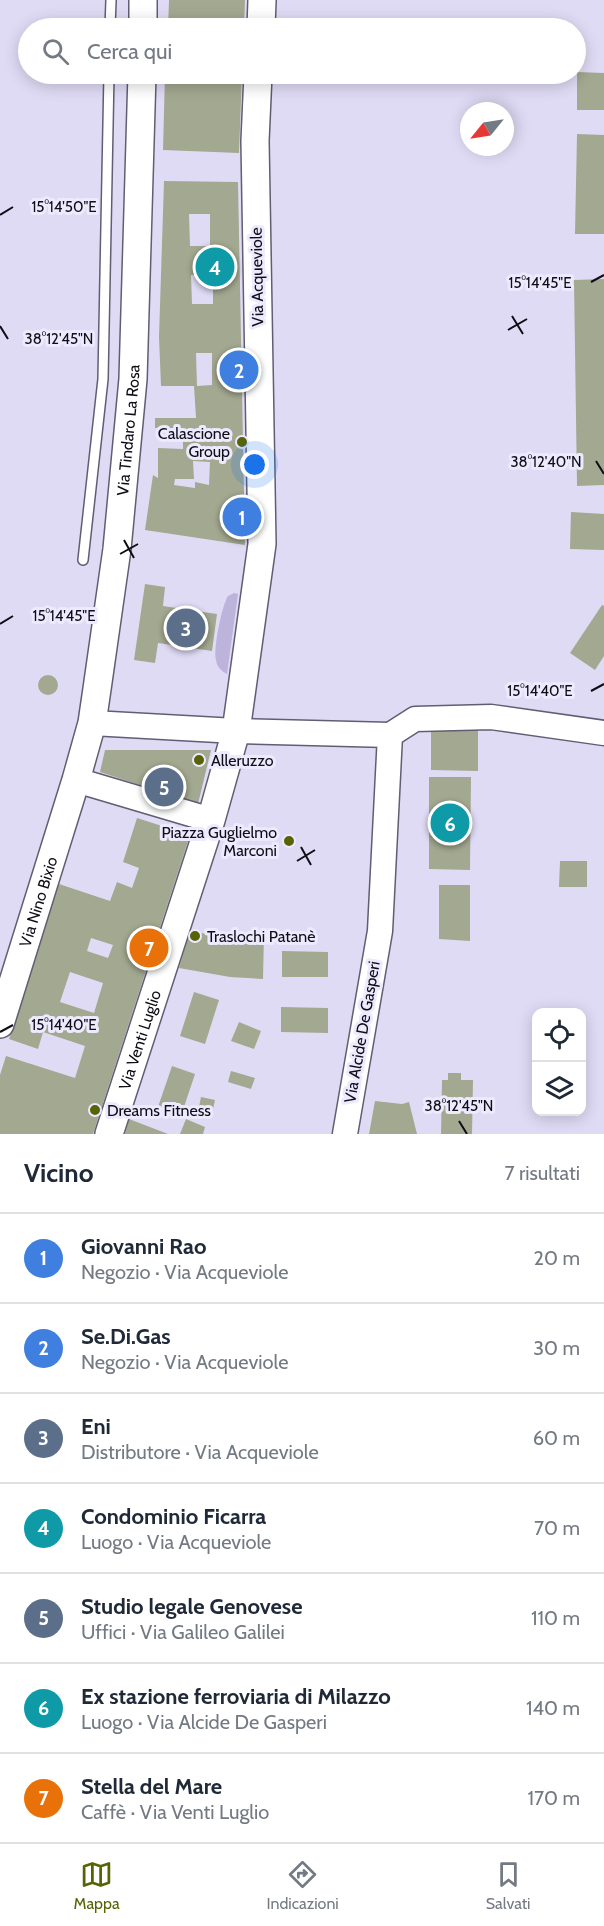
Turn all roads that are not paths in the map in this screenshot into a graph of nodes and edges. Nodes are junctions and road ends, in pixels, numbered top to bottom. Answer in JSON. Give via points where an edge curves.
{"nodes":[{"id":1,"x":111,"y":0,"type":"edge"},
{"id":2,"x":143,"y":0,"type":"edge"},
{"id":3,"x":262,"y":0,"type":"edge"},
{"id":4,"x":110,"y":18,"type":"edge"},
{"id":5,"x":143,"y":18,"type":"edge"},
{"id":6,"x":261,"y":18,"type":"edge"},
{"id":7,"x":109,"y":84,"type":"edge"},
{"id":8,"x":142,"y":84,"type":"edge"},
{"id":9,"x":258,"y":84,"type":"edge"},
{"id":10,"x":84,"y":560,"type":"dead end"},
{"id":11,"x":92,"y":723,"type":"junction"},
{"id":12,"x":236,"y":731,"type":"junction"},
{"id":13,"x":604,"y":734,"type":"edge"},
{"id":14,"x":390,"y":735,"type":"junction"},
{"id":15,"x":76,"y":780,"type":"junction"},
{"id":16,"x":211,"y":820,"type":"junction"},
{"id":17,"x":0,"y":1024,"type":"edge"},
{"id":18,"x":110,"y":1134,"type":"edge"},
{"id":19,"x":345,"y":1134,"type":"edge"}],
"edges":[{"from":1,"to":4,"type":"lane"},
{"from":2,"to":5,"type":"main road"},
{"from":3,"to":6,"type":"main road"},
{"from":7,"to":10,"type":"lane","via":[[103,379]]},
{"from":8,"to":11,"type":"main road","name":"Via Tindaro La Rosa","via":[[133,379],[117,549]]},
{"from":9,"to":12,"type":"main road","name":"Via Acqueviole","via":[[255,141],[262,544]]},
{"from":11,"to":12,"type":"street"},
{"from":11,"to":15,"type":"main road","name":"Via Tindaro La Rosa"},
{"from":12,"to":14,"type":"street"},
{"from":12,"to":16,"type":"main road","name":"Via Acqueviole"},
{"from":13,"to":14,"type":"street","via":[[481,717],[415,719]]},
{"from":14,"to":19,"type":"street","name":"Via Alcide De Gasperi","via":[[380,931]]},
{"from":15,"to":16,"type":"street"},
{"from":15,"to":17,"type":"main road","name":"Via Nino Bixio"},
{"from":16,"to":18,"type":"main road","name":"Via Venti Luglio"}]}
